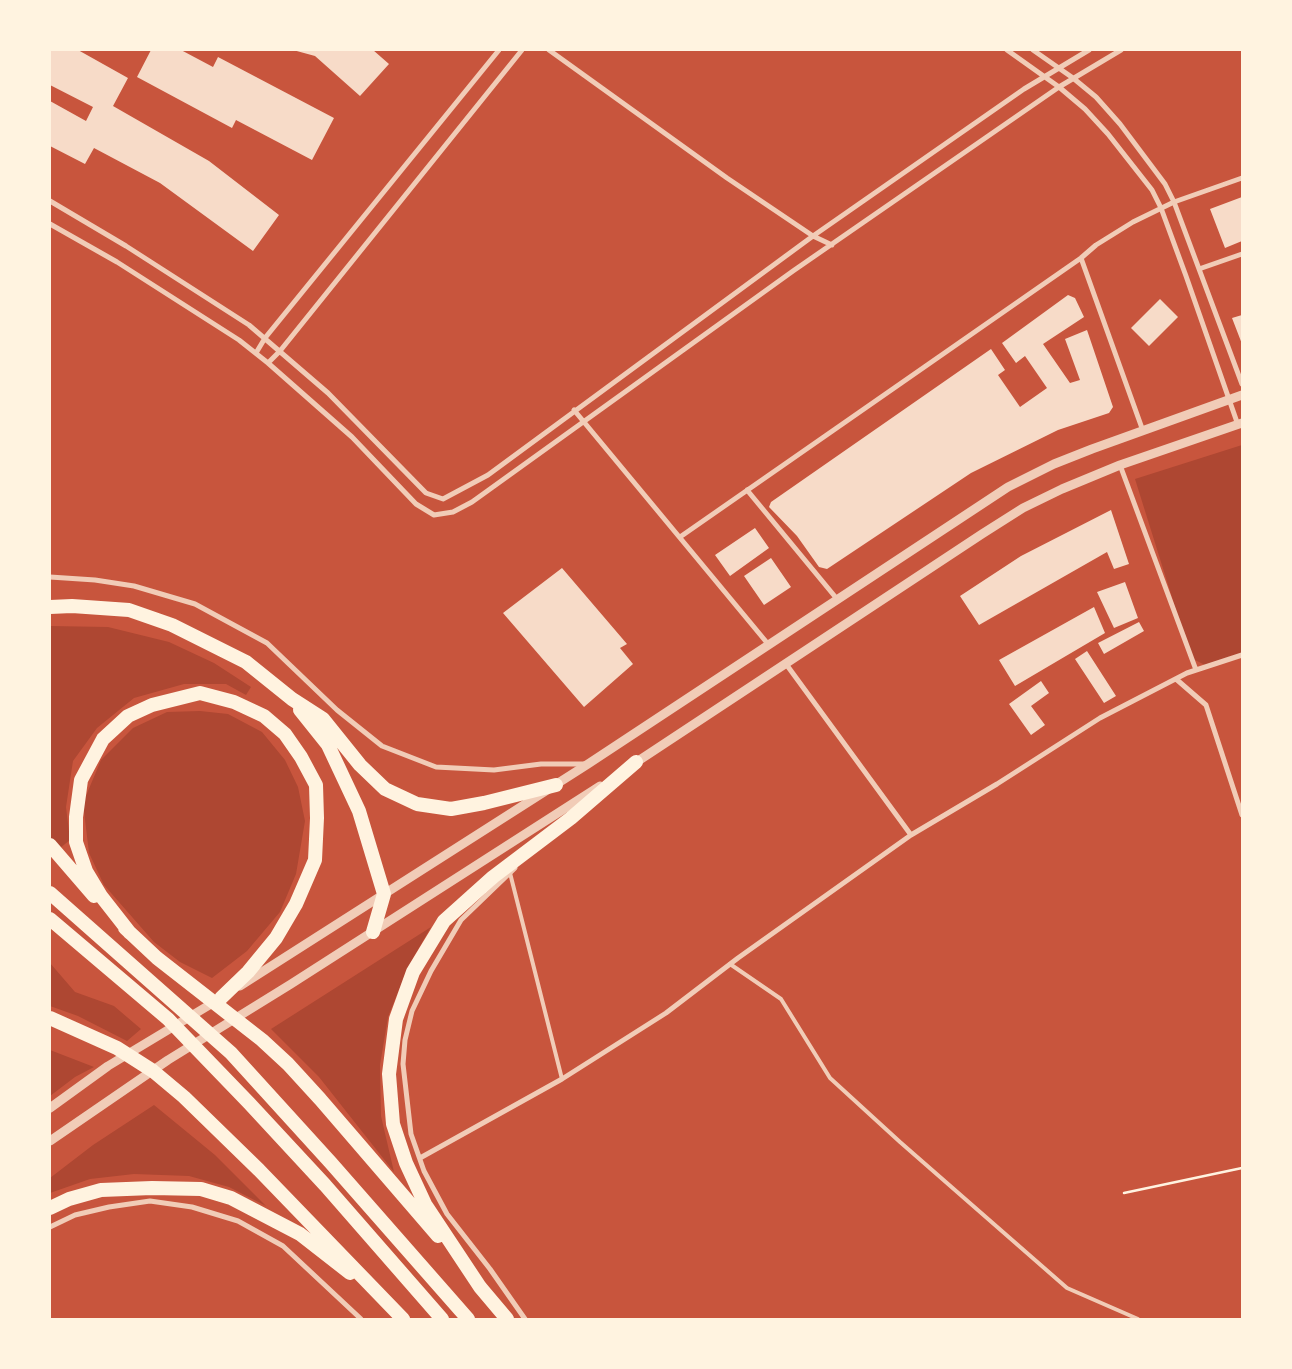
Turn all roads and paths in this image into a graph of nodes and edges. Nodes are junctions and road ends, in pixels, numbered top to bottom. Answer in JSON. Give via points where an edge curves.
{"nodes":[{"id":1,"x":499,"y":50,"type":"edge"},
{"id":2,"x":522,"y":50,"type":"edge"},
{"id":3,"x":549,"y":50,"type":"edge"},
{"id":4,"x":1007,"y":50,"type":"edge"},
{"id":5,"x":1033,"y":50,"type":"edge"},
{"id":6,"x":1088,"y":50,"type":"edge"},
{"id":7,"x":1121,"y":50,"type":"edge"},
{"id":8,"x":1058,"y":68,"type":"junction"},
{"id":9,"x":1044,"y":76,"type":"junction"},
{"id":10,"x":1073,"y":78,"type":"junction"},
{"id":11,"x":1059,"y":87,"type":"junction"},
{"id":12,"x":1242,"y":178,"type":"edge"},
{"id":13,"x":50,"y":201,"type":"edge"},
{"id":14,"x":1174,"y":202,"type":"junction"},
{"id":15,"x":1161,"y":208,"type":"junction"},
{"id":16,"x":50,"y":224,"type":"edge"},
{"id":17,"x":813,"y":236,"type":"junction"},
{"id":18,"x":832,"y":245,"type":"junction"},
{"id":19,"x":1242,"y":254,"type":"edge"},
{"id":20,"x":1081,"y":258,"type":"junction"},
{"id":21,"x":1199,"y":269,"type":"junction"},
{"id":22,"x":265,"y":338,"type":"junction"},
{"id":23,"x":280,"y":351,"type":"junction"},
{"id":24,"x":256,"y":353,"type":"junction"},
{"id":25,"x":268,"y":363,"type":"junction"},
{"id":26,"x":1242,"y":384,"type":"edge"},
{"id":27,"x":1242,"y":395,"type":"edge"},
{"id":28,"x":1230,"y":400,"type":"junction"},
{"id":29,"x":574,"y":410,"type":"junction"},
{"id":30,"x":583,"y":422,"type":"junction"},
{"id":31,"x":1241,"y":425,"type":"edge"},
{"id":32,"x":1143,"y":431,"type":"junction"},
{"id":33,"x":1120,"y":465,"type":"junction"},
{"id":34,"x":747,"y":490,"type":"junction"},
{"id":35,"x":680,"y":537,"type":"junction"},
{"id":36,"x":50,"y":577,"type":"edge"},
{"id":37,"x":837,"y":599,"type":"junction"},
{"id":38,"x":50,"y":607,"type":"edge"},
{"id":39,"x":768,"y":644,"type":"junction"},
{"id":40,"x":1242,"y":655,"type":"edge"},
{"id":41,"x":786,"y":664,"type":"junction"},
{"id":42,"x":1196,"y":670,"type":"junction"},
{"id":43,"x":1176,"y":679,"type":"junction"},
{"id":44,"x":292,"y":699,"type":"junction"},
{"id":45,"x":636,"y":762,"type":"junction"},
{"id":46,"x":588,"y":764,"type":"junction"},
{"id":47,"x":556,"y":785,"type":"junction"},
{"id":48,"x":1242,"y":815,"type":"edge"},
{"id":49,"x":910,"y":835,"type":"junction"},
{"id":50,"x":50,"y":845,"type":"edge"},
{"id":51,"x":527,"y":852,"type":"junction"},
{"id":52,"x":510,"y":874,"type":"junction"},
{"id":53,"x":51,"y":894,"type":"edge"},
{"id":54,"x":384,"y":894,"type":"junction"},
{"id":55,"x":50,"y":919,"type":"edge"},
{"id":56,"x":373,"y":932,"type":"junction"},
{"id":57,"x":130,"y":933,"type":"junction"},
{"id":58,"x":730,"y":964,"type":"junction"},
{"id":59,"x":221,"y":998,"type":"junction"},
{"id":60,"x":50,"y":1018,"type":"edge"},
{"id":61,"x":562,"y":1079,"type":"junction"},
{"id":62,"x":50,"y":1108,"type":"edge"},
{"id":63,"x":50,"y":1141,"type":"edge"},
{"id":64,"x":420,"y":1158,"type":"junction"},
{"id":65,"x":1242,"y":1168,"type":"edge"},
{"id":66,"x":1124,"y":1193,"type":"dead end"},
{"id":67,"x":50,"y":1208,"type":"edge"},
{"id":68,"x":50,"y":1227,"type":"edge"},
{"id":69,"x":480,"y":1287,"type":"junction"},
{"id":70,"x":392,"y":1307,"type":"junction"},
{"id":71,"x":361,"y":1319,"type":"edge"},
{"id":72,"x":403,"y":1319,"type":"edge"},
{"id":73,"x":442,"y":1319,"type":"edge"},
{"id":74,"x":468,"y":1319,"type":"edge"},
{"id":75,"x":507,"y":1319,"type":"edge"},
{"id":76,"x":525,"y":1319,"type":"edge"},
{"id":77,"x":1138,"y":1319,"type":"edge"}],
"edges":[{"from":1,"to":22,"type":"street"},
{"from":2,"to":23,"type":"street"},
{"from":3,"to":17,"type":"street"},
{"from":4,"to":9,"type":"street"},
{"from":5,"to":8,"type":"street"},
{"from":6,"to":8,"type":"street"},
{"from":7,"to":10,"type":"street"},
{"from":8,"to":9,"type":"street"},
{"from":8,"to":10,"type":"street"},
{"from":9,"to":11,"type":"street"},
{"from":9,"to":17,"type":"street"},
{"from":10,"to":11,"type":"street"},
{"from":10,"to":14,"type":"street","via":[[1096,97],[1120,124]]},
{"from":11,"to":15,"type":"street","via":[[1108,134],[1152,190]]},
{"from":11,"to":18,"type":"street"},
{"from":12,"to":14,"type":"street"},
{"from":13,"to":22,"type":"street","via":[[233,314]]},
{"from":14,"to":15,"type":"street"},
{"from":14,"to":21,"type":"street"},
{"from":15,"to":20,"type":"street","via":[[1133,222]]},
{"from":15,"to":28,"type":"street"},
{"from":16,"to":24,"type":"street","via":[[117,262]]},
{"from":17,"to":18,"type":"street"},
{"from":17,"to":29,"type":"street"},
{"from":18,"to":30,"type":"street"},
{"from":19,"to":21,"type":"street"},
{"from":20,"to":32,"type":"street"},
{"from":20,"to":34,"type":"street"},
{"from":21,"to":26,"type":"street"},
{"from":22,"to":23,"type":"street"},
{"from":22,"to":24,"type":"street"},
{"from":23,"to":25,"type":"street"},
{"from":23,"to":29,"type":"street","via":[[328,394],[426,493],[443,499],[488,475]]},
{"from":24,"to":25,"type":"street"},
{"from":25,"to":30,"type":"street","via":[[352,437],[416,504],[434,515],[453,512],[472,502]]},
{"from":27,"to":28,"type":"street"},
{"from":28,"to":31,"type":"street"},
{"from":28,"to":32,"type":"street"},
{"from":29,"to":30,"type":"street"},
{"from":30,"to":35,"type":"street"},
{"from":31,"to":33,"type":"street"},
{"from":32,"to":37,"type":"street","via":[[1054,464],[1008,487]]},
{"from":33,"to":41,"type":"street","via":[[1023,508]]},
{"from":33,"to":42,"type":"street"},
{"from":34,"to":35,"type":"street"},
{"from":34,"to":37,"type":"street"},
{"from":35,"to":39,"type":"street"},
{"from":36,"to":46,"type":"street","via":[[134,586],[195,604],[267,643],[337,710],[382,746],[436,767],[494,770],[542,764]]},
{"from":37,"to":39,"type":"street"},
{"from":38,"to":44,"type":"highway","via":[[129,610],[172,625],[246,662]]},
{"from":39,"to":46,"type":"street"},
{"from":40,"to":42,"type":"street"},
{"from":41,"to":45,"type":"street"},
{"from":41,"to":49,"type":"street"},
{"from":42,"to":43,"type":"street"},
{"from":43,"to":48,"type":"street","via":[[1206,705]]},
{"from":43,"to":49,"type":"street","via":[[1100,718]]},
{"from":44,"to":47,"type":"highway","via":[[323,720],[360,765],[385,789],[417,804],[451,809]]},
{"from":44,"to":54,"type":"highway","via":[[328,745],[340,770],[359,811]]},
{"from":45,"to":51,"type":"highway"},
{"from":45,"to":56,"type":"street"},
{"from":46,"to":47,"type":"street"},
{"from":47,"to":54,"type":"street"},
{"from":49,"to":58,"type":"street"},
{"from":50,"to":57,"type":"highway"},
{"from":51,"to":52,"type":"street"},
{"from":51,"to":69,"type":"highway","via":[[492,877],[444,921],[413,972],[396,1019],[389,1074],[393,1124],[406,1163],[425,1204]]},
{"from":52,"to":61,"type":"lane"},
{"from":52,"to":64,"type":"street","via":[[461,920],[412,1011],[403,1064],[411,1134]]},
{"from":53,"to":74,"type":"highway","via":[[231,1053]]},
{"from":54,"to":56,"type":"highway"},
{"from":54,"to":59,"type":"street"},
{"from":55,"to":73,"type":"highway","via":[[168,1019],[325,1185]]},
{"from":56,"to":63,"type":"street","via":[[168,1060]]},
{"from":57,"to":59,"type":"highway","via":[[86,871],[76,842],[81,780],[103,739],[128,716],[152,705],[200,693],[234,702],[264,716],[285,734],[302,757],[316,785],[315,860],[296,904],[276,938]]},
{"from":57,"to":69,"type":"highway","via":[[288,1064],[376,1162]]},
{"from":58,"to":61,"type":"street","via":[[666,1014]]},
{"from":58,"to":77,"type":"lane","via":[[781,999],[830,1078],[1052,1276],[1067,1288]]},
{"from":59,"to":62,"type":"street","via":[[108,1066]]},
{"from":60,"to":70,"type":"highway","via":[[117,1048],[184,1097]]},
{"from":61,"to":64,"type":"street"},
{"from":64,"to":76,"type":"street","via":[[447,1214]]},
{"from":65,"to":66,"type":"path"},
{"from":67,"to":70,"type":"highway","via":[[101,1190],[201,1189],[231,1198],[300,1234]]},
{"from":68,"to":71,"type":"street","via":[[75,1215],[150,1201],[192,1207],[238,1220],[283,1246]]},
{"from":69,"to":75,"type":"highway"},
{"from":70,"to":72,"type":"highway"}]}
